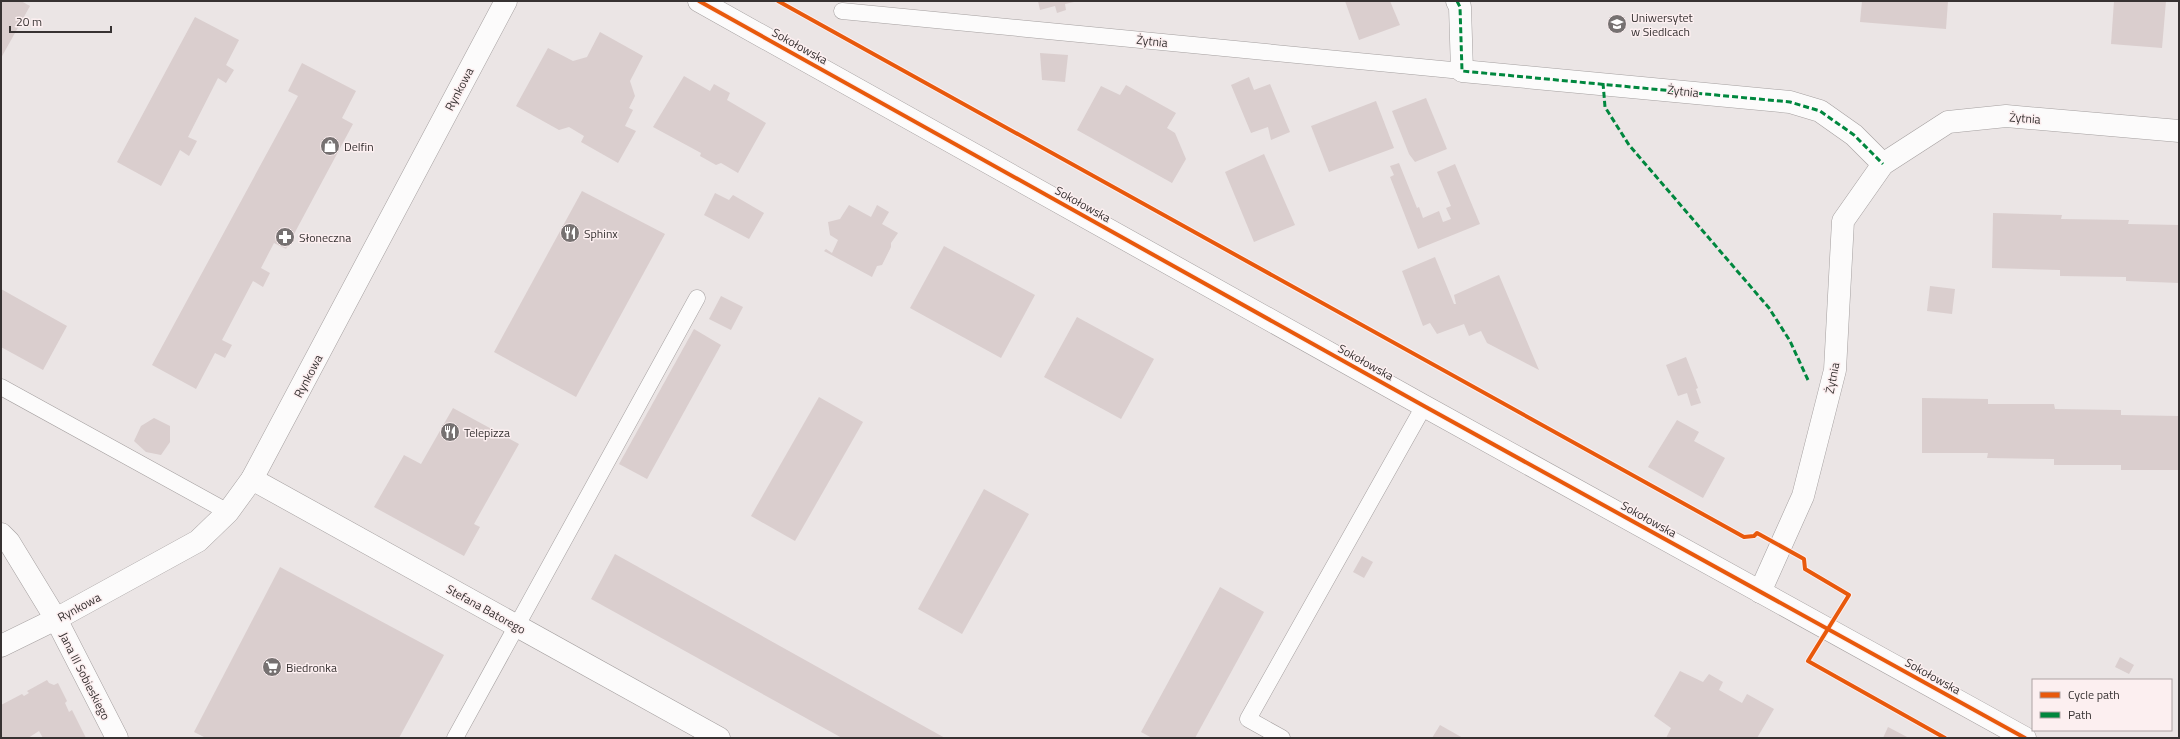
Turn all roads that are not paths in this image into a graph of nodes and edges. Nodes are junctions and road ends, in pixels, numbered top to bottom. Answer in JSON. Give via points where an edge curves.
{"nodes":[{"id":1,"x":506,"y":1,"type":"edge"},
{"id":2,"x":699,"y":1,"type":"edge"},
{"id":3,"x":1458,"y":1,"type":"edge"},
{"id":4,"x":842,"y":11,"type":"dead end"},
{"id":5,"x":1462,"y":72,"type":"junction"},
{"id":6,"x":2179,"y":131,"type":"edge"},
{"id":7,"x":1883,"y":164,"type":"junction"},
{"id":8,"x":697,"y":298,"type":"dead end"},
{"id":9,"x":1,"y":387,"type":"edge"},
{"id":10,"x":1424,"y":406,"type":"junction"},
{"id":11,"x":252,"y":479,"type":"junction"},
{"id":12,"x":228,"y":512,"type":"junction"},
{"id":13,"x":1,"y":534,"type":"edge"},
{"id":14,"x":1760,"y":592,"type":"junction"},
{"id":15,"x":56,"y":619,"type":"junction"},
{"id":16,"x":516,"y":626,"type":"junction"},
{"id":17,"x":1,"y":646,"type":"edge"},
{"id":18,"x":117,"y":738,"type":"edge"},
{"id":19,"x":456,"y":738,"type":"edge"},
{"id":20,"x":719,"y":738,"type":"edge"},
{"id":21,"x":1282,"y":738,"type":"edge"},
{"id":22,"x":2025,"y":738,"type":"edge"}],
"edges":[{"from":1,"to":11,"type":"street","name":"Rynkowa"},
{"from":2,"to":10,"type":"street","name":"Sokołowska"},
{"from":3,"to":5,"type":"street"},
{"from":4,"to":5,"type":"lane","name":"Żytnia"},
{"from":5,"to":7,"type":"street","name":"Żytnia","via":[[1790,102],[1820,110],[1854,135]]},
{"from":6,"to":7,"type":"street","name":"Żytnia","via":[[2006,116],[1962,120],[1948,122]]},
{"from":7,"to":14,"type":"street","name":"Żytnia","via":[[1843,221],[1835,370],[1803,496]]},
{"from":8,"to":16,"type":"lane"},
{"from":9,"to":12,"type":"lane"},
{"from":10,"to":14,"type":"street","name":"Sokołowska"},
{"from":10,"to":21,"type":"lane","via":[[1248,720]]},
{"from":11,"to":12,"type":"street","name":"Rynkowa"},
{"from":11,"to":16,"type":"street","name":"Stefana Batorego"},
{"from":12,"to":15,"type":"street","name":"Rynkowa","via":[[198,541]]},
{"from":13,"to":15,"type":"street","name":"Jana III Sobieskiego","via":[[9,542]]},
{"from":14,"to":22,"type":"street","name":"Sokołowska"},
{"from":15,"to":17,"type":"street","name":"Rynkowa"},
{"from":15,"to":18,"type":"street","name":"Jana III Sobieskiego"},
{"from":16,"to":19,"type":"lane"},
{"from":16,"to":20,"type":"street","name":"Stefana Batorego"}]}
